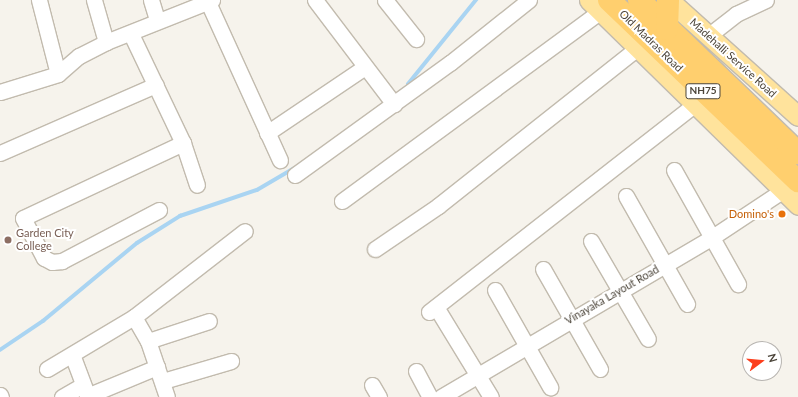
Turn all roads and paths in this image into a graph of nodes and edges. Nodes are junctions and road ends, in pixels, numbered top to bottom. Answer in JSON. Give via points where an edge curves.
{"nodes":[{"id":1,"x":39,"y":0,"type":"edge"},
{"id":2,"x":94,"y":0,"type":"edge"},
{"id":3,"x":151,"y":0,"type":"edge"},
{"id":4,"x":315,"y":0,"type":"edge"},
{"id":5,"x":385,"y":0,"type":"edge"},
{"id":6,"x":529,"y":0,"type":"edge"},
{"id":7,"x":639,"y":0,"type":"edge"},
{"id":8,"x":668,"y":0,"type":"edge"},
{"id":9,"x":766,"y":0,"type":"edge"},
{"id":10,"x":209,"y":1,"type":"edge"},
{"id":11,"x":599,"y":4,"type":"edge"},
{"id":12,"x":157,"y":20,"type":"junction"},
{"id":13,"x":667,"y":29,"type":"junction"},
{"id":14,"x":131,"y":34,"type":"junction"},
{"id":15,"x":708,"y":36,"type":"junction"},
{"id":16,"x":416,"y":39,"type":"dead end"},
{"id":17,"x":106,"y":42,"type":"junction"},
{"id":18,"x":636,"y":49,"type":"junction"},
{"id":19,"x":365,"y":67,"type":"junction"},
{"id":20,"x":58,"y":74,"type":"junction"},
{"id":21,"x":156,"y":85,"type":"junction"},
{"id":22,"x":0,"y":91,"type":"edge"},
{"id":23,"x":391,"y":100,"type":"junction"},
{"id":24,"x":694,"y":105,"type":"junction"},
{"id":25,"x":798,"y":116,"type":"edge"},
{"id":26,"x":267,"y":133,"type":"junction"},
{"id":27,"x":183,"y":143,"type":"junction"},
{"id":28,"x":0,"y":153,"type":"edge"},
{"id":29,"x":798,"y":153,"type":"edge"},
{"id":30,"x":280,"y":160,"type":"dead end"},
{"id":31,"x":674,"y":170,"type":"dead end"},
{"id":32,"x":295,"y":175,"type":"dead end"},
{"id":33,"x":197,"y":185,"type":"dead end"},
{"id":34,"x":790,"y":186,"type":"edge"},
{"id":35,"x":626,"y":196,"type":"dead end"},
{"id":36,"x":342,"y":201,"type":"dead end"},
{"id":37,"x":798,"y":205,"type":"edge"},
{"id":38,"x":160,"y":210,"type":"dead end"},
{"id":39,"x":245,"y":231,"type":"dead end"},
{"id":40,"x":711,"y":238,"type":"junction"},
{"id":41,"x":591,"y":241,"type":"dead end"},
{"id":42,"x":376,"y":249,"type":"dead end"},
{"id":43,"x":665,"y":264,"type":"junction"},
{"id":44,"x":543,"y":269,"type":"dead end"},
{"id":45,"x":738,"y":284,"type":"dead end"},
{"id":46,"x":621,"y":289,"type":"junction"},
{"id":47,"x":495,"y":290,"type":"dead end"},
{"id":48,"x":687,"y":304,"type":"dead end"},
{"id":49,"x":134,"y":317,"type":"junction"},
{"id":50,"x":572,"y":319,"type":"junction"},
{"id":51,"x":210,"y":321,"type":"dead end"},
{"id":52,"x":648,"y":339,"type":"dead end"},
{"id":53,"x":148,"y":341,"type":"junction"},
{"id":54,"x":527,"y":345,"type":"junction"},
{"id":55,"x":73,"y":357,"type":"junction"},
{"id":56,"x":231,"y":361,"type":"dead end"},
{"id":57,"x":157,"y":367,"type":"junction"},
{"id":58,"x":600,"y":369,"type":"dead end"},
{"id":59,"x":47,"y":370,"type":"dead end"},
{"id":60,"x":416,"y":371,"type":"dead end"},
{"id":61,"x":478,"y":375,"type":"junction"},
{"id":62,"x":163,"y":381,"type":"junction"},
{"id":63,"x":550,"y":387,"type":"dead end"},
{"id":64,"x":86,"y":393,"type":"edge"},
{"id":65,"x":62,"y":397,"type":"edge"},
{"id":66,"x":167,"y":397,"type":"edge"},
{"id":67,"x":430,"y":397,"type":"edge"},
{"id":68,"x":441,"y":397,"type":"edge"},
{"id":69,"x":491,"y":397,"type":"edge"}],
"edges":[{"from":1,"to":20,"type":"street"},
{"from":2,"to":17,"type":"street"},
{"from":3,"to":12,"type":"street"},
{"from":4,"to":19,"type":"street"},
{"from":5,"to":16,"type":"street"},
{"from":6,"to":23,"type":"street"},
{"from":7,"to":13,"type":"highway","name":"Old Madras Road","number":"NH75"},
{"from":8,"to":13,"type":"highway"},
{"from":8,"to":15,"type":"main road","name":"Madehalli Service Road"},
{"from":9,"to":15,"type":"street","via":[[736,14]]},
{"from":10,"to":12,"type":"street"},
{"from":10,"to":26,"type":"street"},
{"from":11,"to":18,"type":"main road"},
{"from":11,"to":34,"type":"highway","name":"Old Madras Road","number":"NH75"},
{"from":11,"to":36,"type":"street"},
{"from":12,"to":14,"type":"street"},
{"from":13,"to":29,"type":"highway","name":"Old Madras Road","number":"NH75"},
{"from":14,"to":17,"type":"street"},
{"from":14,"to":21,"type":"street"},
{"from":15,"to":25,"type":"main road","name":"Madehalli Service Road"},
{"from":17,"to":20,"type":"street","via":[[79,56]]},
{"from":18,"to":24,"type":"main road"},
{"from":18,"to":42,"type":"street","via":[[438,206]]},
{"from":19,"to":23,"type":"street"},
{"from":19,"to":26,"type":"street"},
{"from":20,"to":22,"type":"street"},
{"from":21,"to":27,"type":"street"},
{"from":21,"to":28,"type":"street"},
{"from":23,"to":32,"type":"street"},
{"from":24,"to":34,"type":"main road"},
{"from":24,"to":61,"type":"street","via":[[433,310]]},
{"from":26,"to":30,"type":"street"},
{"from":27,"to":33,"type":"street"},
{"from":27,"to":38,"type":"street","via":[[23,218],[44,258],[52,262],[62,261]]},
{"from":31,"to":40,"type":"street"},
{"from":34,"to":37,"type":"main road"},
{"from":34,"to":40,"type":"street","name":"Vinayaka Layout Road"},
{"from":35,"to":43,"type":"street"},
{"from":39,"to":49,"type":"street"},
{"from":40,"to":43,"type":"street","name":"Vinayaka Layout Road"},
{"from":40,"to":45,"type":"street"},
{"from":41,"to":46,"type":"street"},
{"from":43,"to":46,"type":"street","name":"Vinayaka Layout Road"},
{"from":43,"to":48,"type":"street"},
{"from":44,"to":50,"type":"street"},
{"from":46,"to":50,"type":"street","name":"Vinayaka Layout Road"},
{"from":46,"to":52,"type":"street"},
{"from":47,"to":54,"type":"street"},
{"from":49,"to":53,"type":"street"},
{"from":49,"to":55,"type":"street"},
{"from":50,"to":54,"type":"street","name":"Vinayaka Layout Road"},
{"from":50,"to":58,"type":"street"},
{"from":51,"to":53,"type":"street"},
{"from":53,"to":57,"type":"street"},
{"from":54,"to":61,"type":"street","name":"Vinayaka Layout Road"},
{"from":54,"to":63,"type":"street"},
{"from":55,"to":59,"type":"street"},
{"from":55,"to":64,"type":"street"},
{"from":56,"to":62,"type":"street"},
{"from":57,"to":62,"type":"street"},
{"from":57,"to":64,"type":"street"},
{"from":60,"to":67,"type":"street"},
{"from":61,"to":68,"type":"street","name":"Vinayaka Layout Road"},
{"from":61,"to":69,"type":"street"},
{"from":62,"to":66,"type":"street"},
{"from":64,"to":65,"type":"street"}]}
